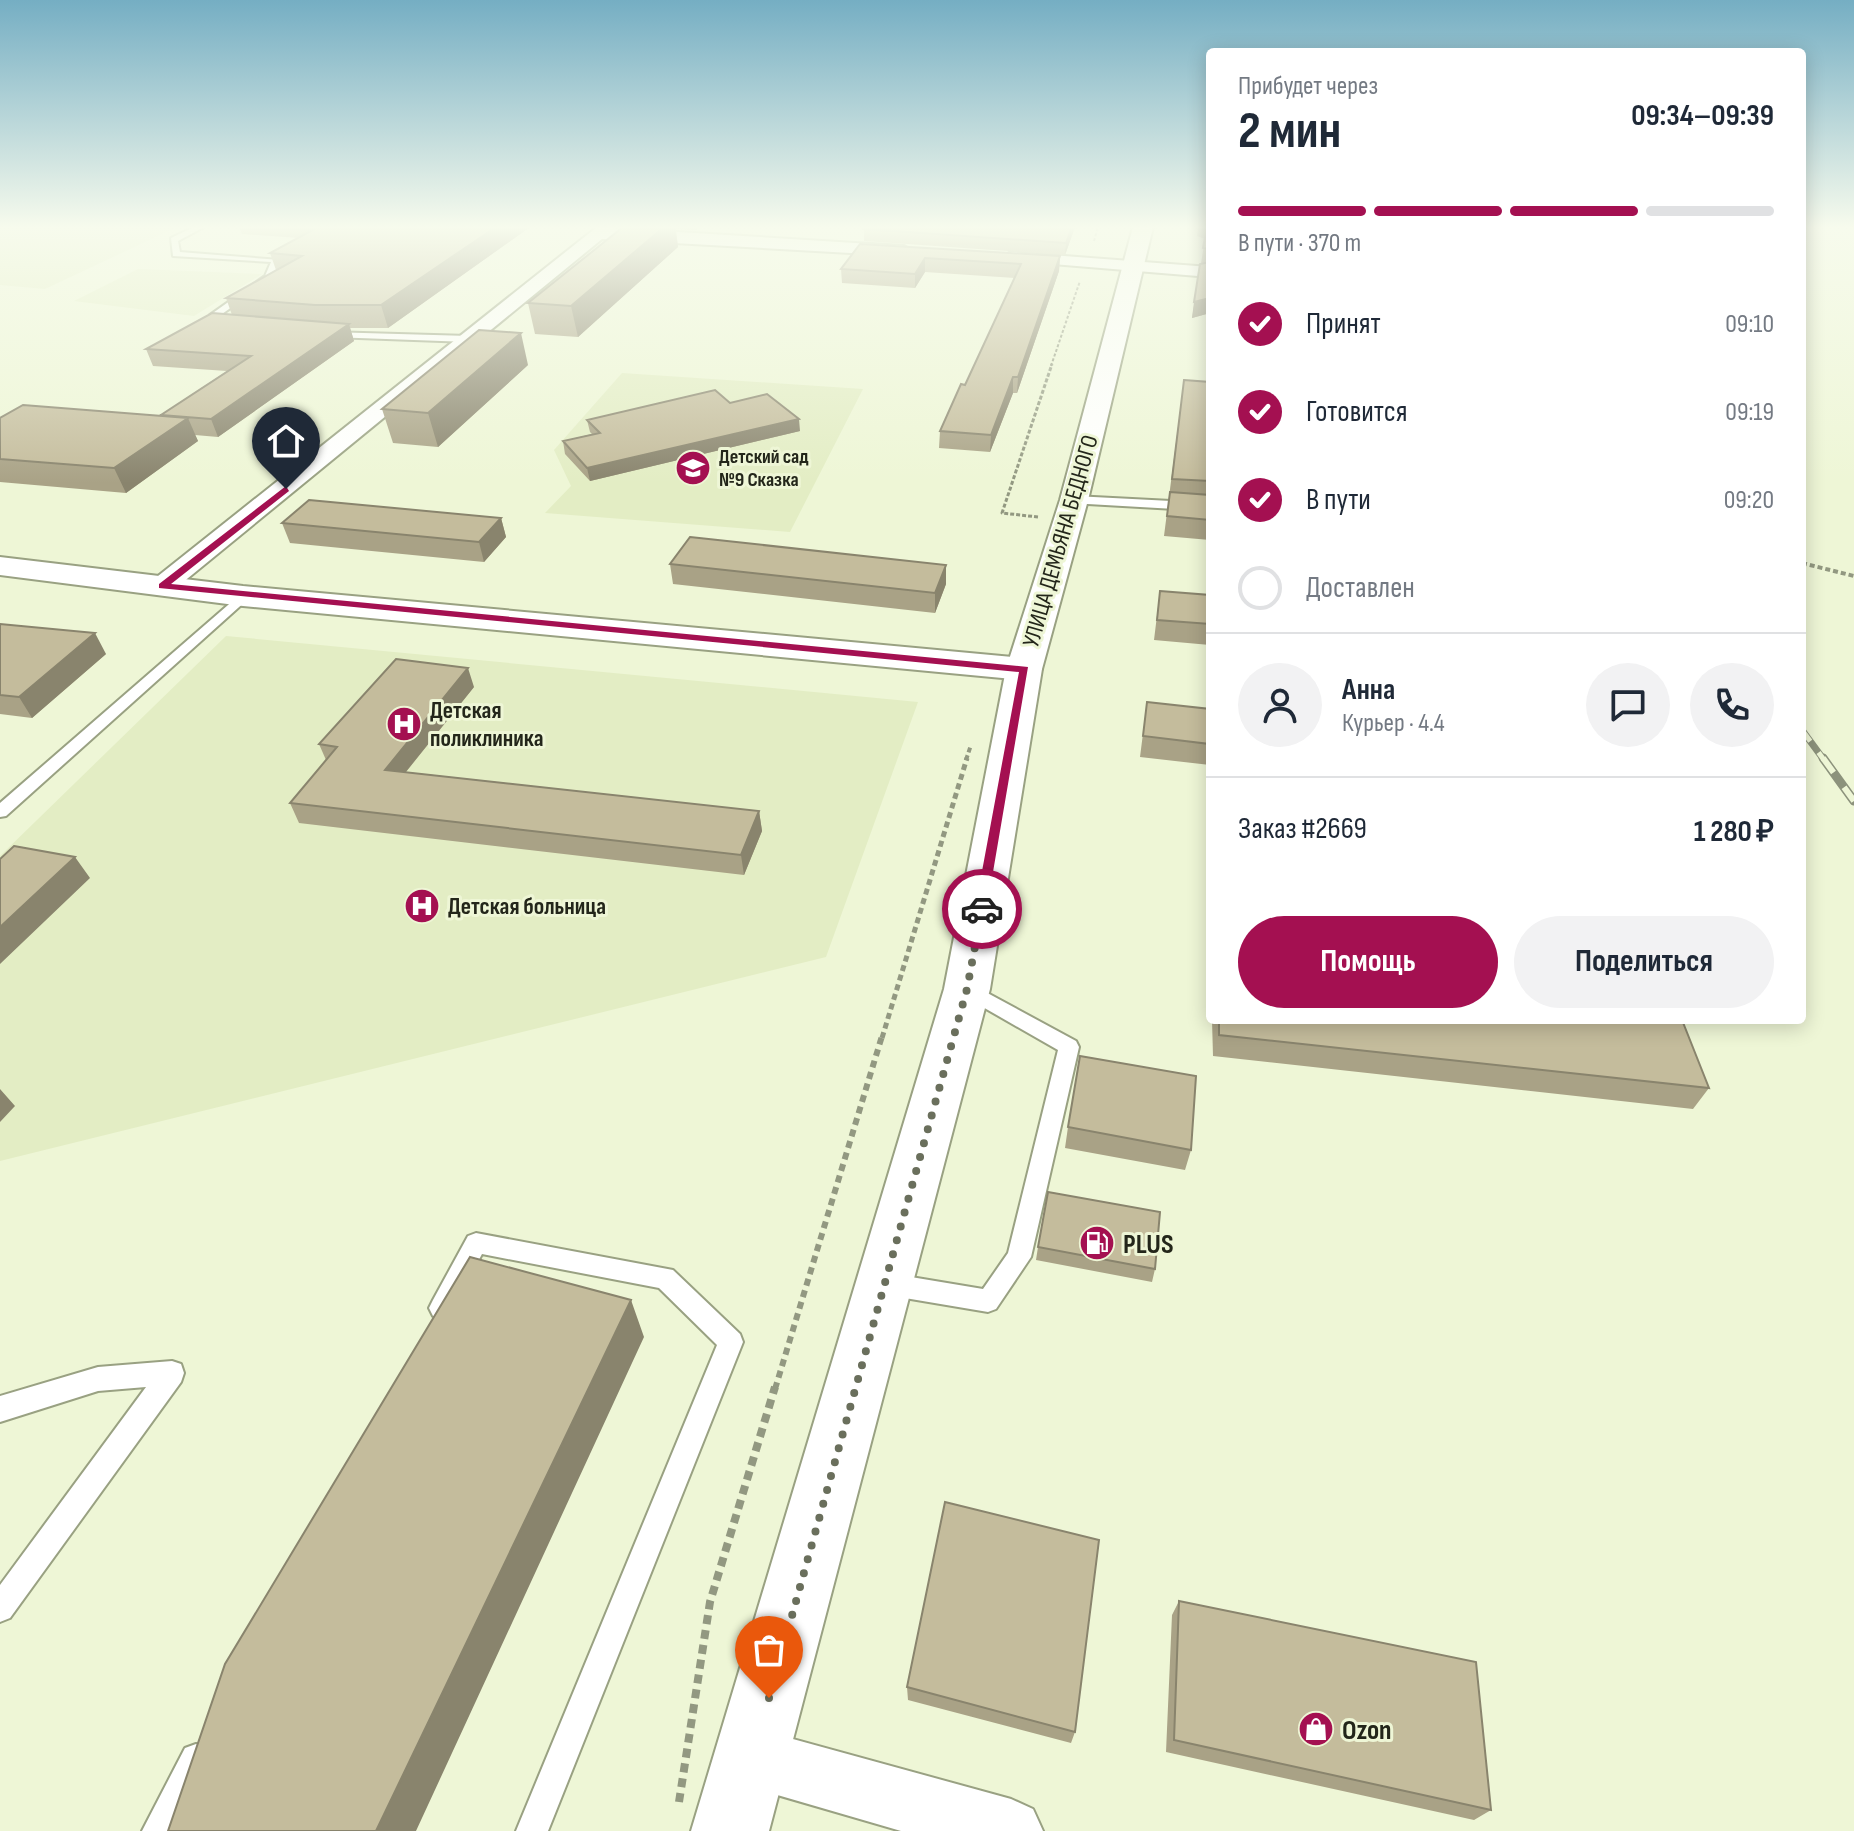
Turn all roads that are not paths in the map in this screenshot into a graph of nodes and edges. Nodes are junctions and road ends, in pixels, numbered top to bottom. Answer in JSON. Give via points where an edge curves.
{"nodes":[{"id":1,"x":219,"y":312,"type":"edge"},
{"id":2,"x":501,"y":312,"type":"edge"},
{"id":3,"x":1122,"y":312,"type":"edge"},
{"id":4,"x":245,"y":327,"type":"edge"},
{"id":5,"x":322,"y":334,"type":"edge"},
{"id":6,"x":469,"y":339,"type":"junction"},
{"id":7,"x":1074,"y":500,"type":"junction"},
{"id":8,"x":1206,"y":507,"type":"edge"},
{"id":9,"x":0,"y":566,"type":"edge"},
{"id":10,"x":162,"y":586,"type":"junction"},
{"id":11,"x":243,"y":596,"type":"junction"},
{"id":12,"x":1024,"y":669,"type":"junction"},
{"id":13,"x":0,"y":812,"type":"edge"},
{"id":14,"x":967,"y":989,"type":"junction"},
{"id":15,"x":885,"y":1284,"type":"junction"},
{"id":16,"x":431,"y":1327,"type":"edge"},
{"id":17,"x":0,"y":1409,"type":"edge"},
{"id":18,"x":0,"y":1608,"type":"edge"},
{"id":19,"x":211,"y":1733,"type":"edge"},
{"id":20,"x":753,"y":1758,"type":"junction"},
{"id":21,"x":158,"y":1831,"type":"edge"},
{"id":22,"x":532,"y":1831,"type":"edge"},
{"id":23,"x":730,"y":1831,"type":"edge"},
{"id":24,"x":1011,"y":1831,"type":"edge"}],
"edges":[{"from":1,"to":4,"type":"lane","via":[[214,324]]},
{"from":2,"to":6,"type":"street"},
{"from":3,"to":7,"type":"main road","name":"УЛИЦА ДЕМЬЯНА БЕДНОГО"},
{"from":5,"to":6,"type":"lane"},
{"from":6,"to":10,"type":"street"},
{"from":7,"to":8,"type":"lane"},
{"from":7,"to":12,"type":"main road","name":"УЛИЦА ДЕМЬЯНА БЕДНОГО"},
{"from":9,"to":10,"type":"main road"},
{"from":10,"to":11,"type":"main road"},
{"from":11,"to":12,"type":"main road"},
{"from":11,"to":13,"type":"lane"},
{"from":12,"to":14,"type":"main road","name":"УЛИЦА ДЕМЬЯНА БЕДНОГО"},
{"from":14,"to":15,"type":"main road","name":"УЛИЦА ДЕМЬЯНА БЕДНОГО"},
{"from":14,"to":15,"type":"lane","via":[[1069,1047],[1019,1257],[988,1301]]},
{"from":15,"to":20,"type":"main road","name":"УЛИЦА ДЕМЬЯНА БЕДНОГО"},
{"from":16,"to":22,"type":"lane","via":[[476,1243],[665,1278],[731,1342]]},
{"from":17,"to":18,"type":"lane","via":[[98,1379],[172,1373]]},
{"from":19,"to":21,"type":"lane"},
{"from":20,"to":23,"type":"main road","name":"УЛИЦА ДЕМЬЯНА БЕДНОГО"},
{"from":20,"to":24,"type":"street"}]}
